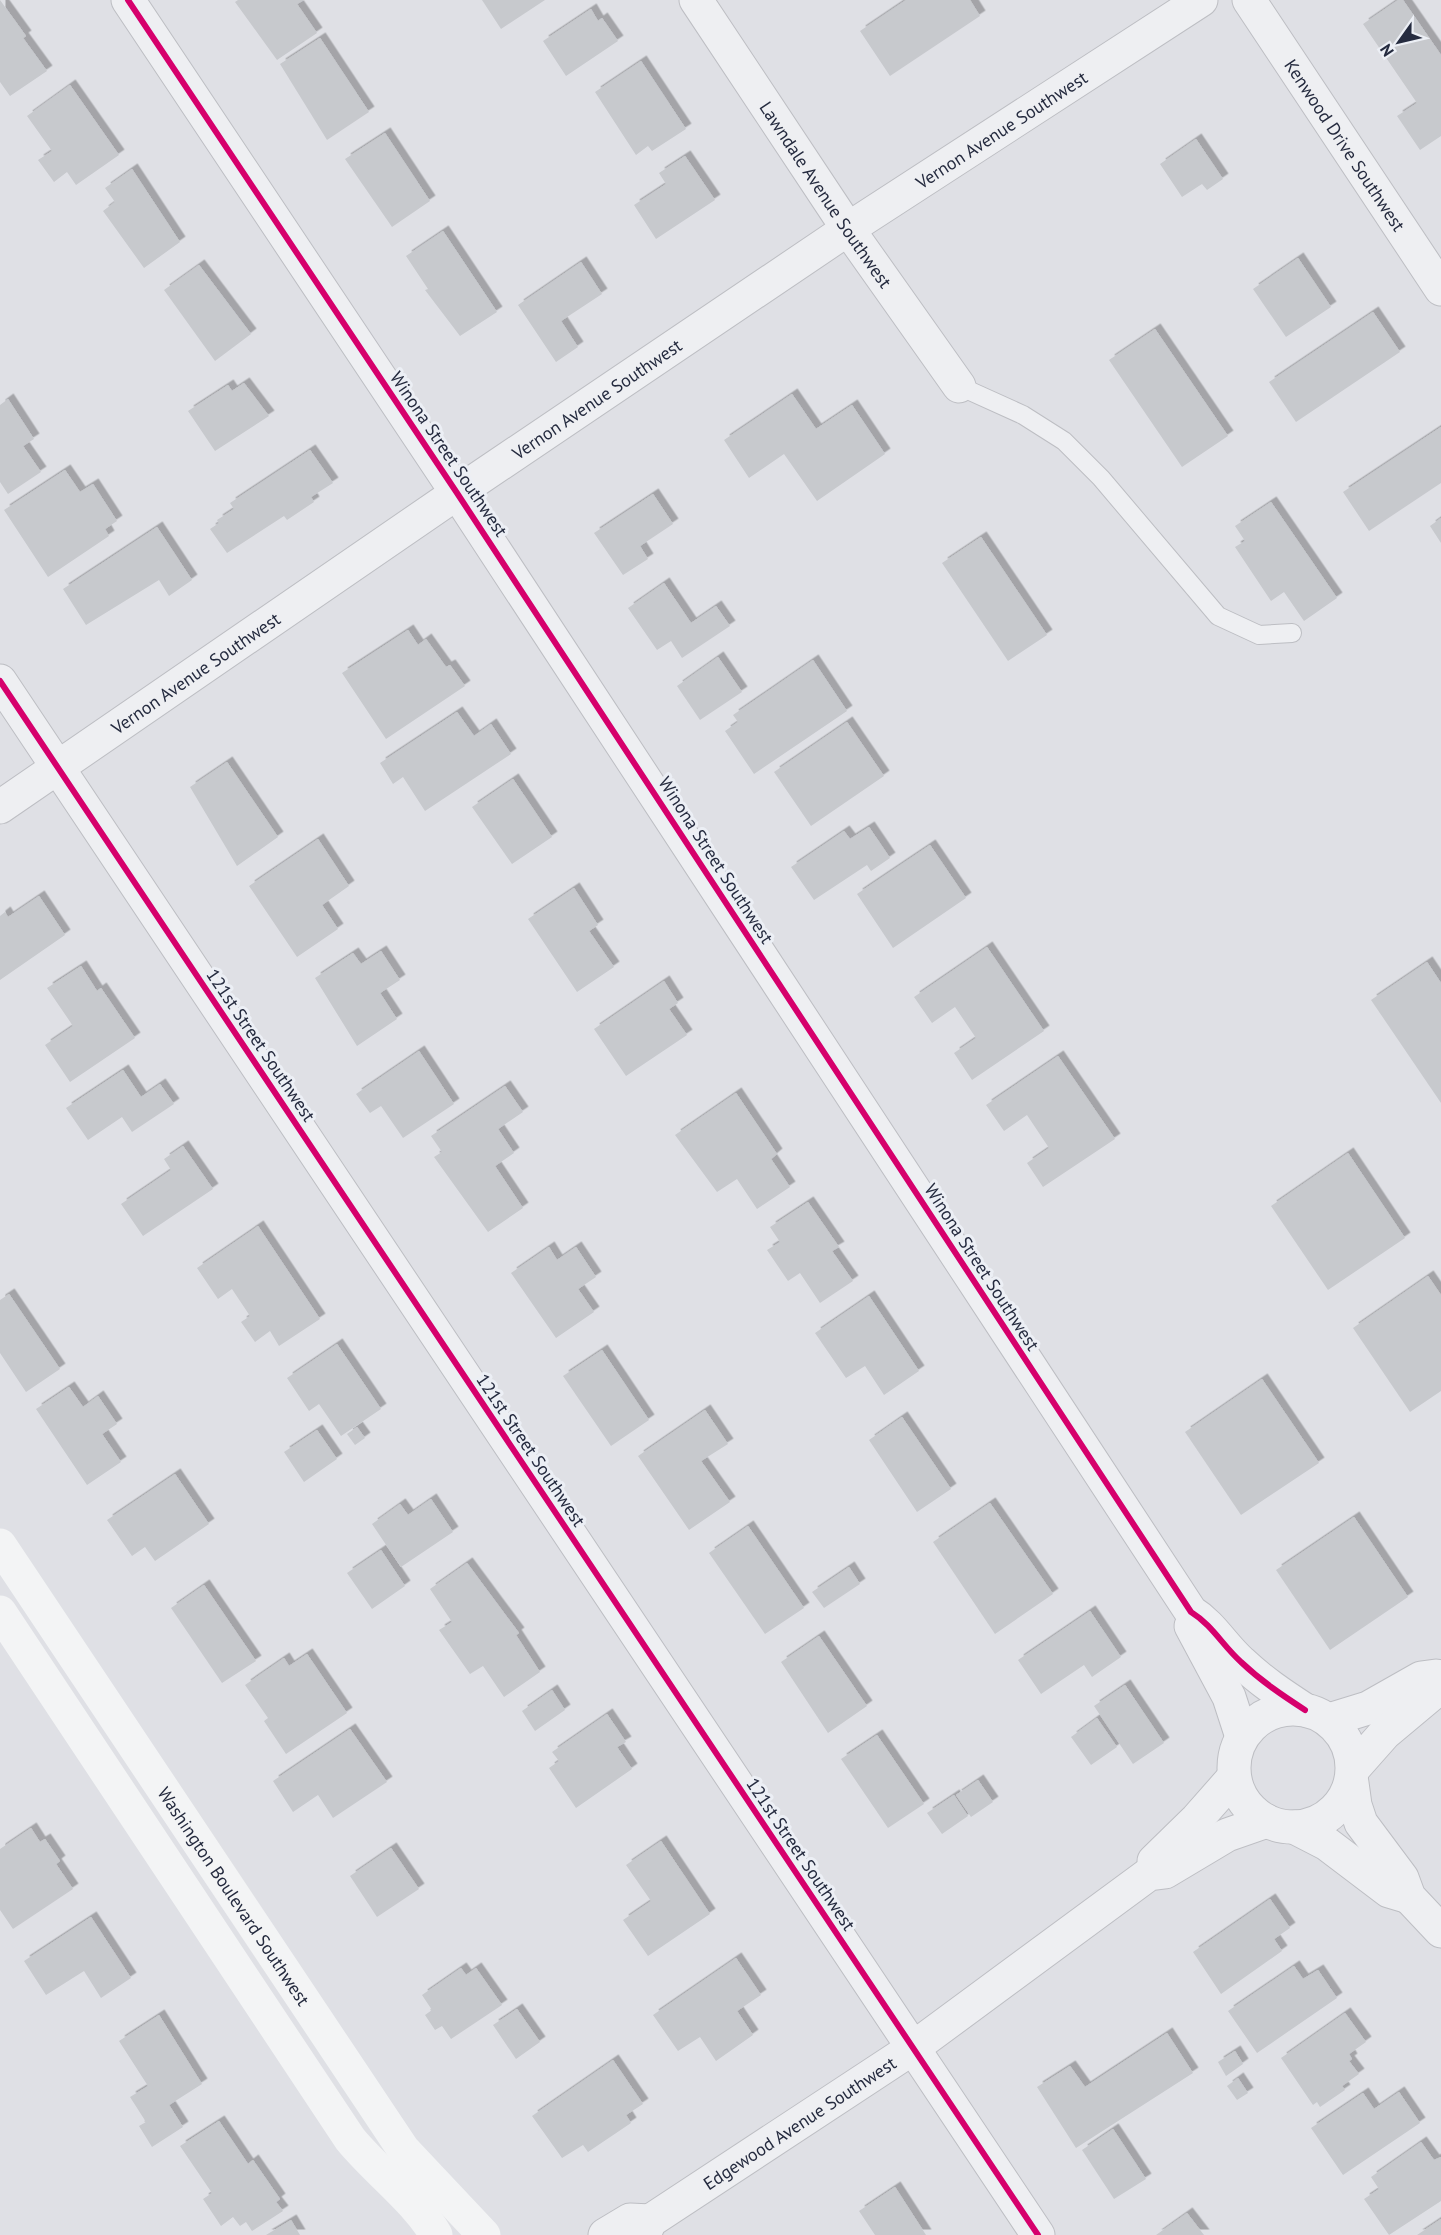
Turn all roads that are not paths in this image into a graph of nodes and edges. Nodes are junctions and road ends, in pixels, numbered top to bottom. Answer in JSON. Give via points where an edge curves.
{"nodes":[{"id":1,"x":128,"y":0,"type":"edge"},
{"id":2,"x":696,"y":0,"type":"edge"},
{"id":3,"x":1201,"y":0,"type":"edge"},
{"id":4,"x":1249,"y":0,"type":"edge"},
{"id":5,"x":848,"y":229,"type":"junction"},
{"id":6,"x":1441,"y":289,"type":"edge"},
{"id":7,"x":959,"y":386,"type":"joint"},
{"id":8,"x":457,"y":493,"type":"junction"},
{"id":9,"x":1292,"y":633,"type":"dead end"},
{"id":10,"x":0,"y":681,"type":"edge"},
{"id":11,"x":58,"y":767,"type":"junction"},
{"id":12,"x":0,"y":807,"type":"edge"},
{"id":13,"x":0,"y":1545,"type":"edge"},
{"id":14,"x":1191,"y":1612,"type":"junction"},
{"id":15,"x":3,"y":1622,"type":"edge"},
{"id":16,"x":1441,"y":1676,"type":"edge"},
{"id":17,"x":1317,"y":1715,"type":"junction"},
{"id":18,"x":1242,"y":1737,"type":"junction"},
{"id":19,"x":1353,"y":1775,"type":"junction"},
{"id":20,"x":1234,"y":1777,"type":"junction"},
{"id":21,"x":1280,"y":1824,"type":"junction"},
{"id":22,"x":1149,"y":1874,"type":"junction"},
{"id":23,"x":1409,"y":1897,"type":"junction"},
{"id":24,"x":1441,"y":1931,"type":"edge"},
{"id":25,"x":913,"y":2048,"type":"junction"},
{"id":26,"x":647,"y":2228,"type":"edge"},
{"id":27,"x":436,"y":2235,"type":"edge"},
{"id":28,"x":484,"y":2235,"type":"edge"},
{"id":29,"x":605,"y":2235,"type":"edge"},
{"id":30,"x":1038,"y":2235,"type":"edge"}],
"edges":[{"from":1,"to":8,"type":"street","name":"Winona Street Southwest"},
{"from":2,"to":5,"type":"street","name":"Lawndale Avenue Southwest"},
{"from":3,"to":5,"type":"street","name":"Vernon Avenue Southwest"},
{"from":4,"to":6,"type":"street","name":"Kenwood Drive Southwest"},
{"from":5,"to":7,"type":"street","name":"Lawndale Avenue Southwest"},
{"from":5,"to":8,"type":"street","name":"Vernon Avenue Southwest"},
{"from":7,"to":9,"type":"lane","via":[[1023,415],[1064,441],[1101,478],[1218,616],[1259,635]]},
{"from":8,"to":11,"type":"street","name":"Vernon Avenue Southwest"},
{"from":8,"to":14,"type":"street","name":"Winona Street Southwest"},
{"from":10,"to":11,"type":"street","name":"121st Street Southwest"},
{"from":11,"to":12,"type":"street","name":"Vernon Avenue Southwest"},
{"from":11,"to":25,"type":"street","name":"121st Street Southwest"},
{"from":13,"to":28,"type":"main road","name":"Washington Boulevard Southwest","via":[[403,2149]]},
{"from":14,"to":17,"type":"street","name":"Winona Street Southwest","via":[[1206,1622],[1267,1686]]},
{"from":14,"to":18,"type":"street","name":"Winona Street Southwest","via":[[1192,1631],[1229,1697]]},
{"from":15,"to":27,"type":"main road","name":"Washington Boulevard Southwest","via":[[350,2139],[419,2211]]},
{"from":16,"to":17,"type":"street","via":[[1421,1678],[1368,1708]]},
{"from":16,"to":19,"type":"street","via":[[1433,1693],[1385,1733]]},
{"from":17,"to":18,"type":"street","via":[[1279,1712],[1262,1718]]},
{"from":17,"to":19,"type":"street","via":[[1346,1738],[1353,1753]]},
{"from":18,"to":20,"type":"street","via":[[1234,1760]]},
{"from":19,"to":21,"type":"street","via":[[1333,1811],[1306,1826]]},
{"from":19,"to":23,"type":"street","via":[[1361,1823],[1401,1878]]},
{"from":20,"to":21,"type":"street","via":[[1246,1804]]},
{"from":20,"to":22,"type":"street","name":"Edgewood Avenue Southwest","via":[[1155,1860]]},
{"from":21,"to":22,"type":"street","name":"Edgewood Avenue Southwest","via":[[1227,1835],[1164,1872]]},
{"from":21,"to":23,"type":"street","via":[[1327,1844],[1389,1891]]},
{"from":22,"to":25,"type":"street","name":"Edgewood Avenue Southwest"},
{"from":23,"to":24,"type":"street"},
{"from":25,"to":26,"type":"street","name":"Edgewood Avenue Southwest"},
{"from":25,"to":30,"type":"street","name":"121st Street Southwest"},
{"from":26,"to":29,"type":"street","name":"Edgewood Avenue Southwest","via":[[630,2220]]}]}
